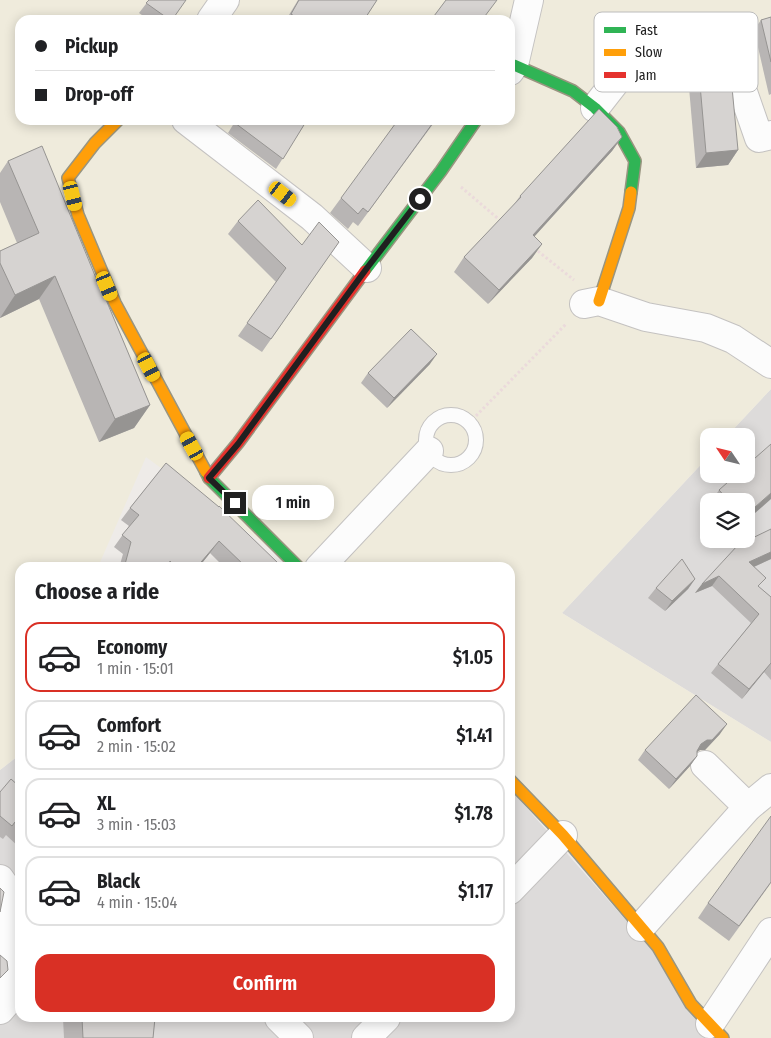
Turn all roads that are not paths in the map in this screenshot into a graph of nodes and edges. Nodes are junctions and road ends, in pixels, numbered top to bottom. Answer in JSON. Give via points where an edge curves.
{"nodes":[{"id":1,"x":225,"y":0,"type":"edge"},
{"id":2,"x":529,"y":0,"type":"edge"},
{"id":3,"x":214,"y":15,"type":"edge"},
{"id":4,"x":515,"y":56,"type":"edge"},
{"id":5,"x":515,"y":69,"type":"edge"},
{"id":6,"x":608,"y":92,"type":"edge"},
{"id":7,"x":743,"y":92,"type":"edge"},
{"id":8,"x":595,"y":108,"type":"junction"},
{"id":9,"x":113,"y":125,"type":"edge"},
{"id":10,"x":194,"y":125,"type":"edge"},
{"id":11,"x":473,"y":125,"type":"edge"},
{"id":12,"x":771,"y":135,"type":"edge"},
{"id":13,"x":367,"y":268,"type":"junction"},
{"id":14,"x":592,"y":303,"type":"joint"},
{"id":15,"x":771,"y":364,"type":"edge"},
{"id":16,"x":429,"y":451,"type":"junction"},
{"id":17,"x":209,"y":478,"type":"junction"},
{"id":18,"x":293,"y":562,"type":"edge"},
{"id":19,"x":325,"y":562,"type":"edge"},
{"id":20,"x":705,"y":765,"type":"dead end"},
{"id":21,"x":515,"y":785,"type":"edge"},
{"id":22,"x":771,"y":788,"type":"edge"},
{"id":23,"x":748,"y":807,"type":"junction"},
{"id":24,"x":563,"y":835,"type":"junction"},
{"id":25,"x":0,"y":880,"type":"edge"},
{"id":26,"x":515,"y":885,"type":"edge"},
{"id":27,"x":641,"y":927,"type":"junction"},
{"id":28,"x":768,"y":944,"type":"edge"},
{"id":29,"x":0,"y":1010,"type":"edge"},
{"id":30,"x":283,"y":1022,"type":"edge"},
{"id":31,"x":716,"y":1031,"type":"edge"},
{"id":32,"x":299,"y":1038,"type":"edge"}],
"edges":[{"from":1,"to":3,"type":"street"},
{"from":2,"to":4,"type":"street"},
{"from":5,"to":8,"type":"street","via":[[573,91]]},
{"from":6,"to":8,"type":"street"},
{"from":7,"to":12,"type":"street","via":[[759,138]]},
{"from":8,"to":14,"type":"street","via":[[618,132],[635,161],[629,208]]},
{"from":9,"to":17,"type":"street","via":[[68,178],[78,215],[115,304]]},
{"from":10,"to":13,"type":"street","via":[[312,217]]},
{"from":11,"to":13,"type":"street"},
{"from":13,"to":17,"type":"street","via":[[238,444]]},
{"from":14,"to":15,"type":"street","via":[[706,328],[733,339]]},
{"from":16,"to":16,"type":"lane","via":[[426,437],[429,428],[434,421],[445,416],[462,417],[475,434],[473,451],[462,462],[439,462]]},
{"from":16,"to":19,"type":"street"},
{"from":17,"to":18,"type":"street"},
{"from":20,"to":23,"type":"street"},
{"from":21,"to":24,"type":"street"},
{"from":22,"to":23,"type":"street"},
{"from":23,"to":27,"type":"street"},
{"from":24,"to":26,"type":"street"},
{"from":24,"to":27,"type":"street"},
{"from":25,"to":29,"type":"street","via":[[14,899],[7,930],[14,994]]},
{"from":27,"to":31,"type":"street","via":[[658,947],[691,1004]]},
{"from":28,"to":31,"type":"street"},
{"from":30,"to":32,"type":"street"}]}
